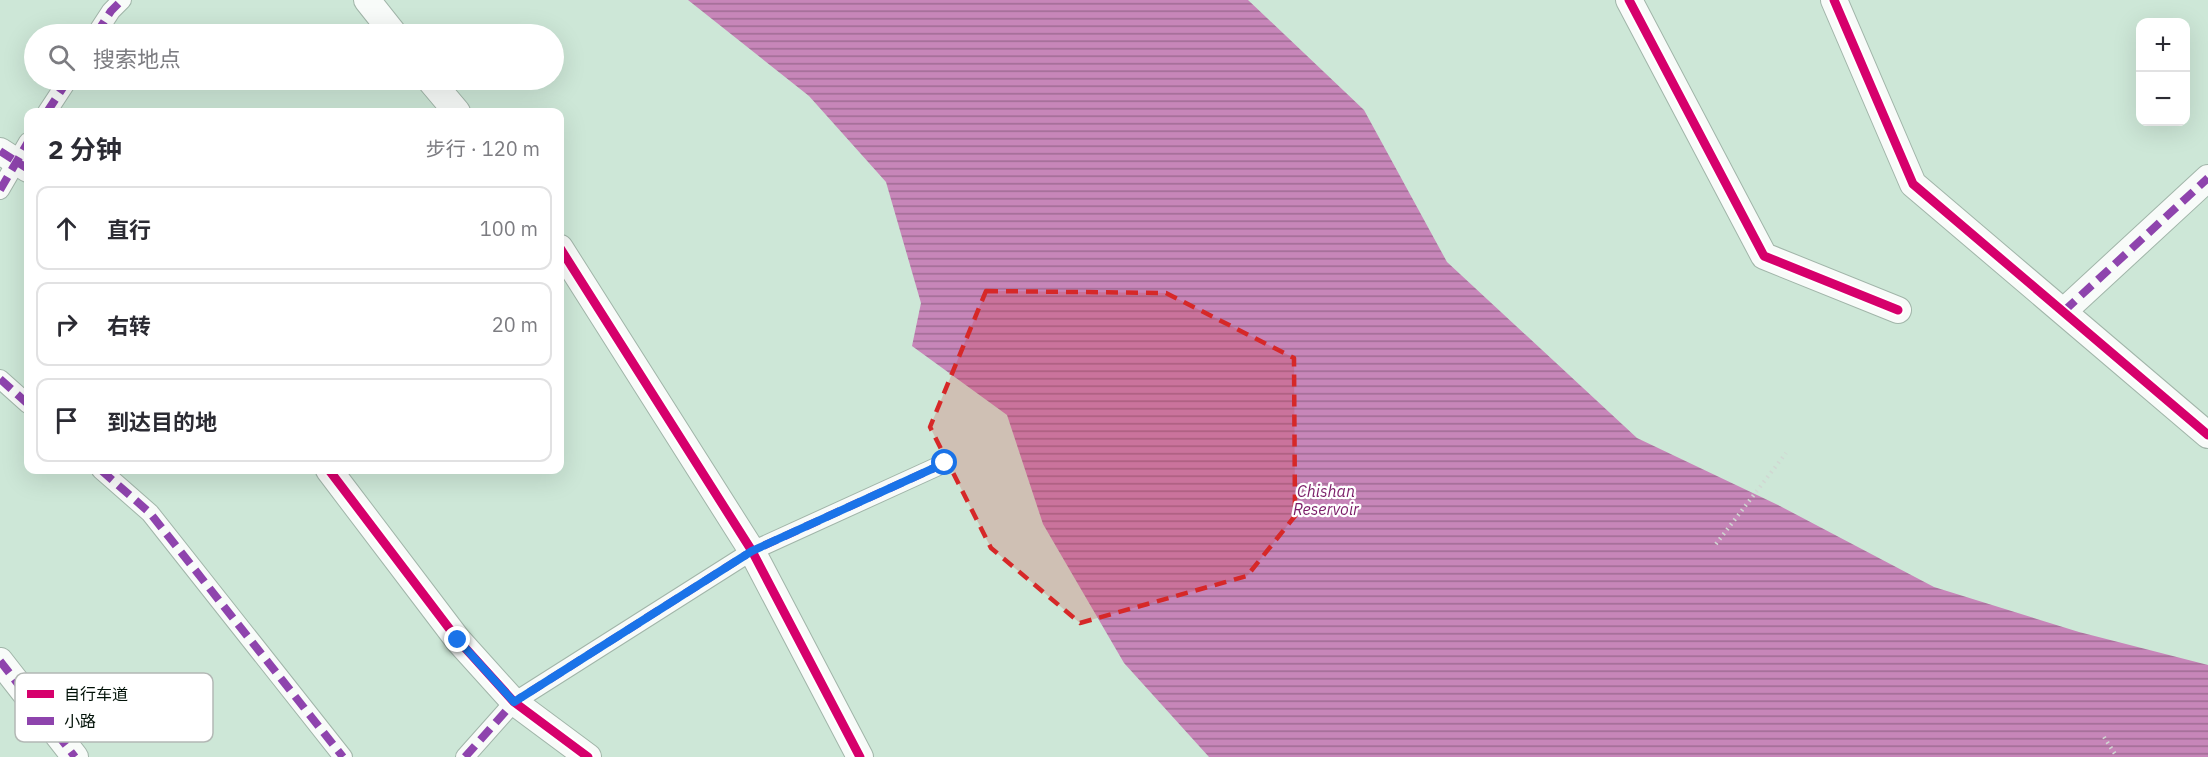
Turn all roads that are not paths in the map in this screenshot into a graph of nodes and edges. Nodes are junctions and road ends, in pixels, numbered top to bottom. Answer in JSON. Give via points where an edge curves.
{"nodes":[{"id":1,"x":122,"y":0,"type":"edge"},
{"id":2,"x":367,"y":0,"type":"edge"},
{"id":3,"x":1629,"y":0,"type":"edge"},
{"id":4,"x":1834,"y":0,"type":"edge"},
{"id":5,"x":103,"y":24,"type":"edge"},
{"id":6,"x":386,"y":24,"type":"edge"},
{"id":7,"x":61,"y":90,"type":"edge"},
{"id":8,"x":438,"y":90,"type":"edge"},
{"id":9,"x":50,"y":108,"type":"edge"},
{"id":10,"x":454,"y":108,"type":"edge"},
{"id":11,"x":19,"y":156,"type":"edge"},
{"id":12,"x":2208,"y":178,"type":"edge"},
{"id":13,"x":0,"y":190,"type":"edge"},
{"id":14,"x":564,"y":254,"type":"edge"},
{"id":15,"x":1898,"y":310,"type":"dead end"},
{"id":16,"x":2064,"y":311,"type":"junction"},
{"id":17,"x":0,"y":379,"type":"edge"},
{"id":18,"x":24,"y":400,"type":"edge"},
{"id":19,"x":2208,"y":435,"type":"edge"},
{"id":20,"x":945,"y":463,"type":"dead end"},
{"id":21,"x":106,"y":474,"type":"edge"},
{"id":22,"x":332,"y":474,"type":"edge"},
{"id":23,"x":752,"y":551,"type":"junction"},
{"id":24,"x":0,"y":661,"type":"edge"},
{"id":25,"x":15,"y":680,"type":"edge"},
{"id":26,"x":514,"y":702,"type":"junction"},
{"id":27,"x":63,"y":742,"type":"edge"},
{"id":28,"x":75,"y":757,"type":"edge"},
{"id":29,"x":343,"y":757,"type":"edge"},
{"id":30,"x":465,"y":757,"type":"edge"},
{"id":31,"x":588,"y":757,"type":"edge"},
{"id":32,"x":860,"y":757,"type":"edge"}],
"edges":[{"from":1,"to":5,"type":"street"},
{"from":2,"to":6,"type":"street"},
{"from":3,"to":15,"type":"street","via":[[1764,256]]},
{"from":4,"to":16,"type":"street","via":[[1913,184]]},
{"from":7,"to":9,"type":"street"},
{"from":8,"to":10,"type":"street"},
{"from":11,"to":13,"type":"street"},
{"from":12,"to":16,"type":"street"},
{"from":14,"to":23,"type":"street"},
{"from":16,"to":19,"type":"street"},
{"from":17,"to":18,"type":"street"},
{"from":20,"to":23,"type":"street"},
{"from":21,"to":29,"type":"street","via":[[150,513]]},
{"from":22,"to":26,"type":"street","via":[[458,640]]},
{"from":23,"to":26,"type":"street"},
{"from":23,"to":32,"type":"street"},
{"from":24,"to":25,"type":"street"},
{"from":26,"to":30,"type":"street"},
{"from":26,"to":31,"type":"street"},
{"from":27,"to":28,"type":"street"}]}
